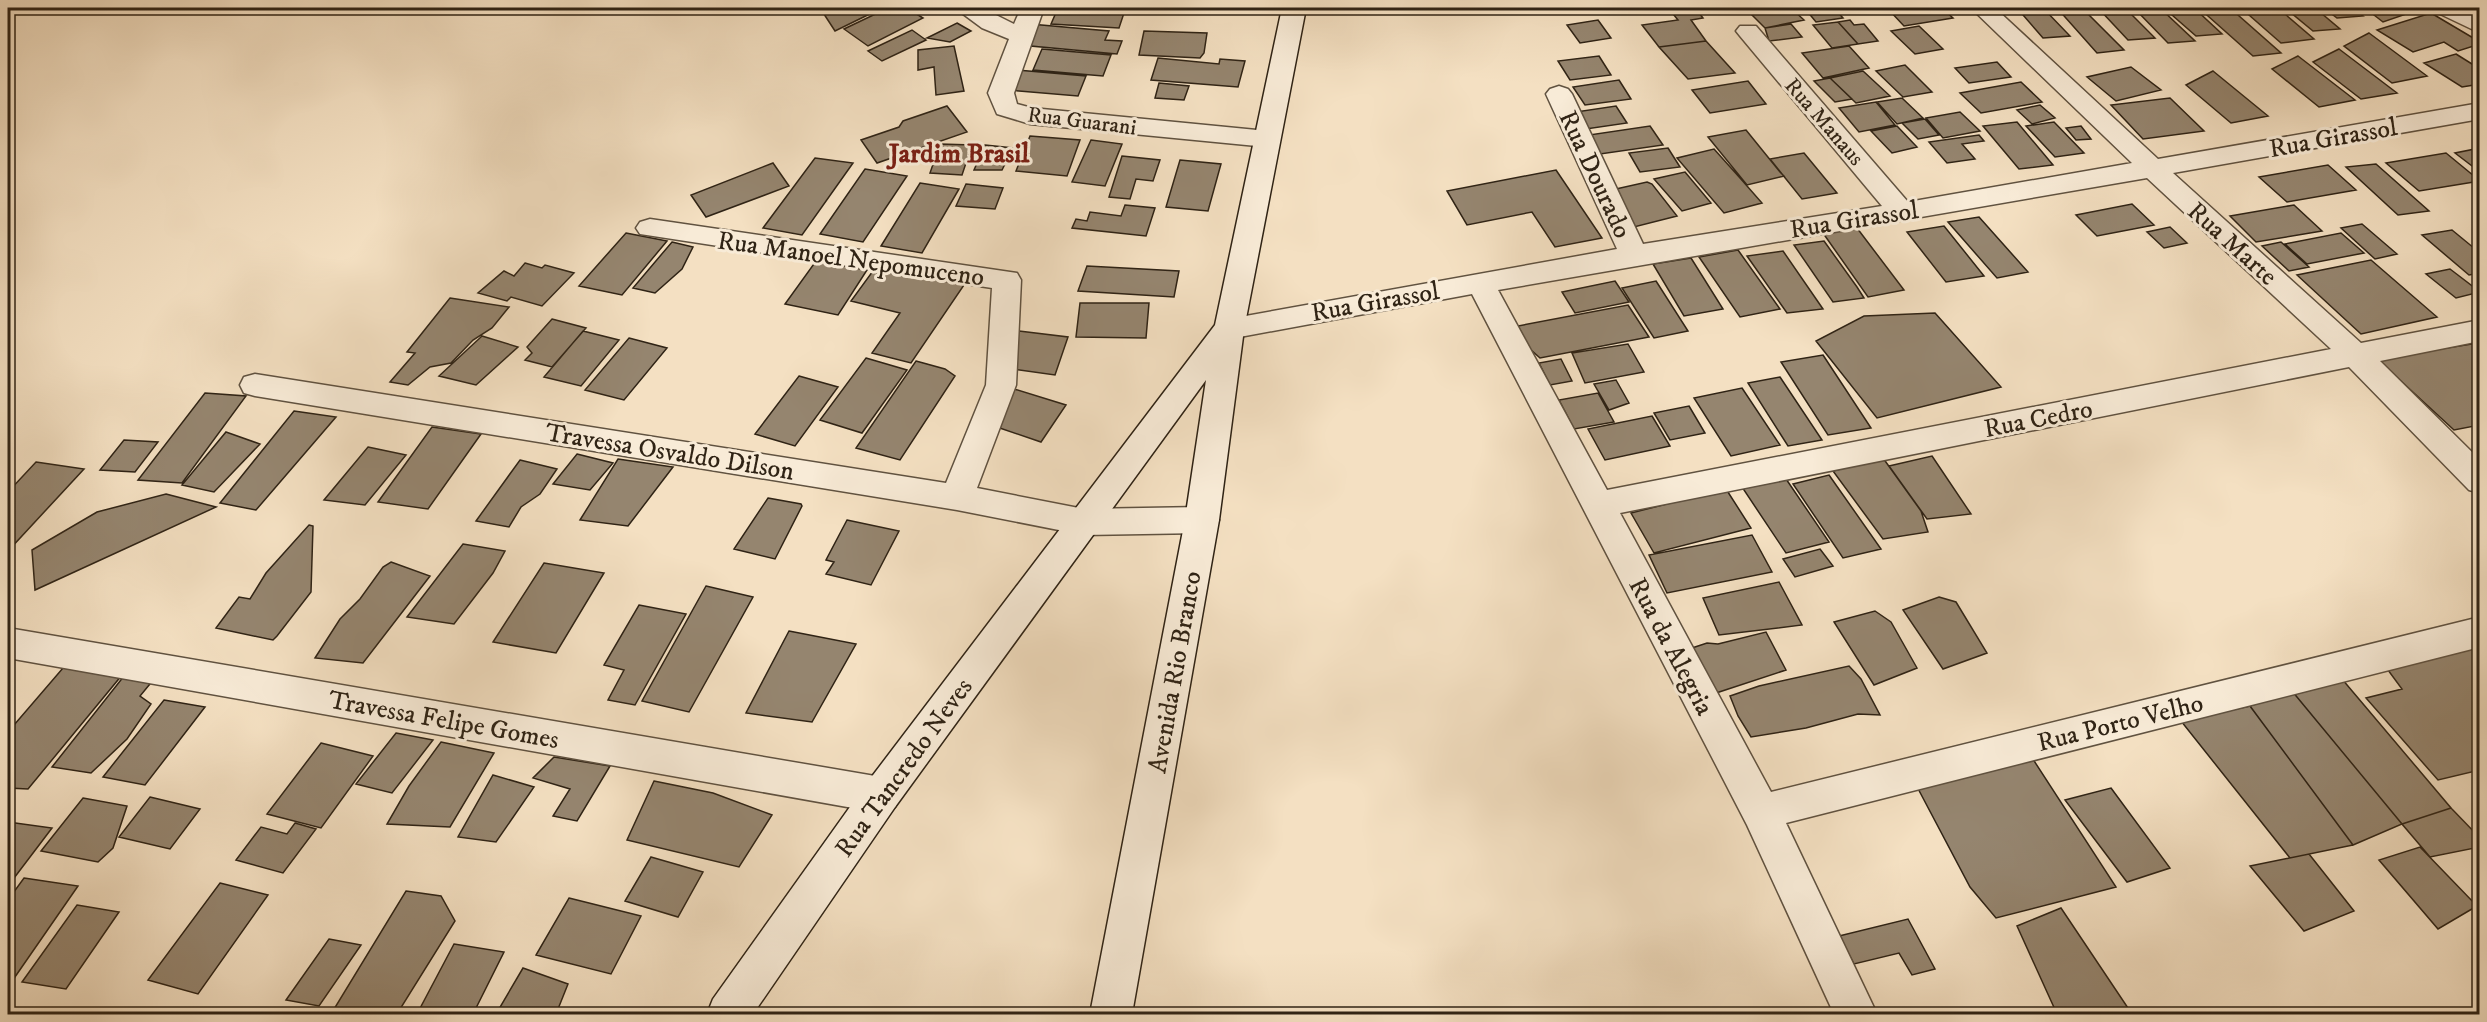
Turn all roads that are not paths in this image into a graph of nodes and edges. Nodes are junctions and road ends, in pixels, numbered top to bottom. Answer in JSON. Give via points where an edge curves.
{"nodes":[{"id":1,"x":967,"y":8,"type":"edge"},
{"id":2,"x":1032,"y":8,"type":"edge"},
{"id":3,"x":1294,"y":8,"type":"edge"},
{"id":4,"x":1982,"y":8,"type":"edge"},
{"id":5,"x":2446,"y":8,"type":"edge"},
{"id":6,"x":2480,"y":26,"type":"edge"},
{"id":7,"x":1748,"y":31,"type":"dead end"},
{"id":8,"x":1020,"y":35,"type":"junction"},
{"id":9,"x":1559,"y":94,"type":"dead end"},
{"id":10,"x":2480,"y":111,"type":"edge"},
{"id":11,"x":1267,"y":139,"type":"junction"},
{"id":12,"x":2152,"y":168,"type":"junction"},
{"id":13,"x":1902,"y":212,"type":"junction"},
{"id":14,"x":650,"y":228,"type":"dead end"},
{"id":15,"x":1634,"y":255,"type":"junction"},
{"id":16,"x":1479,"y":282,"type":"junction"},
{"id":17,"x":1229,"y":329,"type":"junction"},
{"id":18,"x":2480,"y":330,"type":"edge"},
{"id":19,"x":2356,"y":355,"type":"junction"},
{"id":20,"x":255,"y":385,"type":"dead end"},
{"id":21,"x":2480,"y":481,"type":"edge"},
{"id":22,"x":957,"y":497,"type":"junction"},
{"id":23,"x":1597,"y":505,"type":"junction"},
{"id":24,"x":1202,"y":520,"type":"junction"},
{"id":25,"x":1084,"y":522,"type":"junction"},
{"id":26,"x":2480,"y":632,"type":"edge"},
{"id":27,"x":8,"y":643,"type":"edge"},
{"id":28,"x":881,"y":795,"type":"junction"},
{"id":29,"x":1761,"y":812,"type":"junction"},
{"id":30,"x":728,"y":1014,"type":"edge"},
{"id":31,"x":1111,"y":1014,"type":"edge"},
{"id":32,"x":1856,"y":1014,"type":"edge"}],
"edges":[{"from":1,"to":8,"type":"street"},
{"from":2,"to":8,"type":"street","name":"Rua Guarani"},
{"from":3,"to":11,"type":"street","name":"Avenida Rio Branco"},
{"from":4,"to":12,"type":"street","name":"Rua Marte"},
{"from":5,"to":6,"type":"street"},
{"from":7,"to":13,"type":"street","name":"Rua Manaus"},
{"from":8,"to":11,"type":"street","name":"Rua Guarani","via":[[1001,93],[1006,109],[1030,116]]},
{"from":9,"to":15,"type":"street","name":"Rua Dourado"},
{"from":10,"to":12,"type":"street","name":"Rua Girassol"},
{"from":11,"to":17,"type":"street","name":"Avenida Rio Branco"},
{"from":12,"to":13,"type":"street","name":"Rua Girassol"},
{"from":12,"to":19,"type":"street","name":"Rua Marte"},
{"from":13,"to":15,"type":"street","name":"Rua Girassol"},
{"from":14,"to":22,"type":"street","name":"Rua Manoel Nepomuceno","via":[[1007,280],[1001,385]]},
{"from":15,"to":16,"type":"street","name":"Rua Girassol"},
{"from":16,"to":17,"type":"street","name":"Rua Girassol"},
{"from":16,"to":23,"type":"street","name":"Rua da Alegria"},
{"from":17,"to":24,"type":"street","name":"Avenida Rio Branco"},
{"from":17,"to":25,"type":"street","name":"Rua Tancredo Neves"},
{"from":18,"to":19,"type":"street","name":"Rua Cedro"},
{"from":19,"to":21,"type":"street","name":"Rua Marte"},
{"from":19,"to":23,"type":"street","name":"Rua Cedro"},
{"from":20,"to":22,"type":"street","name":"Travessa Osvaldo Dilson"},
{"from":22,"to":25,"type":"street","name":"Travessa Osvaldo Dilson"},
{"from":23,"to":29,"type":"street","name":"Rua da Alegria"},
{"from":24,"to":25,"type":"street"},
{"from":24,"to":31,"type":"street","name":"Avenida Rio Branco"},
{"from":25,"to":28,"type":"street","name":"Rua Tancredo Neves"},
{"from":26,"to":29,"type":"street","name":"Rua Porto Velho"},
{"from":27,"to":28,"type":"street","name":"Travessa Felipe Gomes"},
{"from":28,"to":30,"type":"street","name":"Rua Tancredo Neves"},
{"from":29,"to":32,"type":"street","name":"Rua da Alegria"}]}
